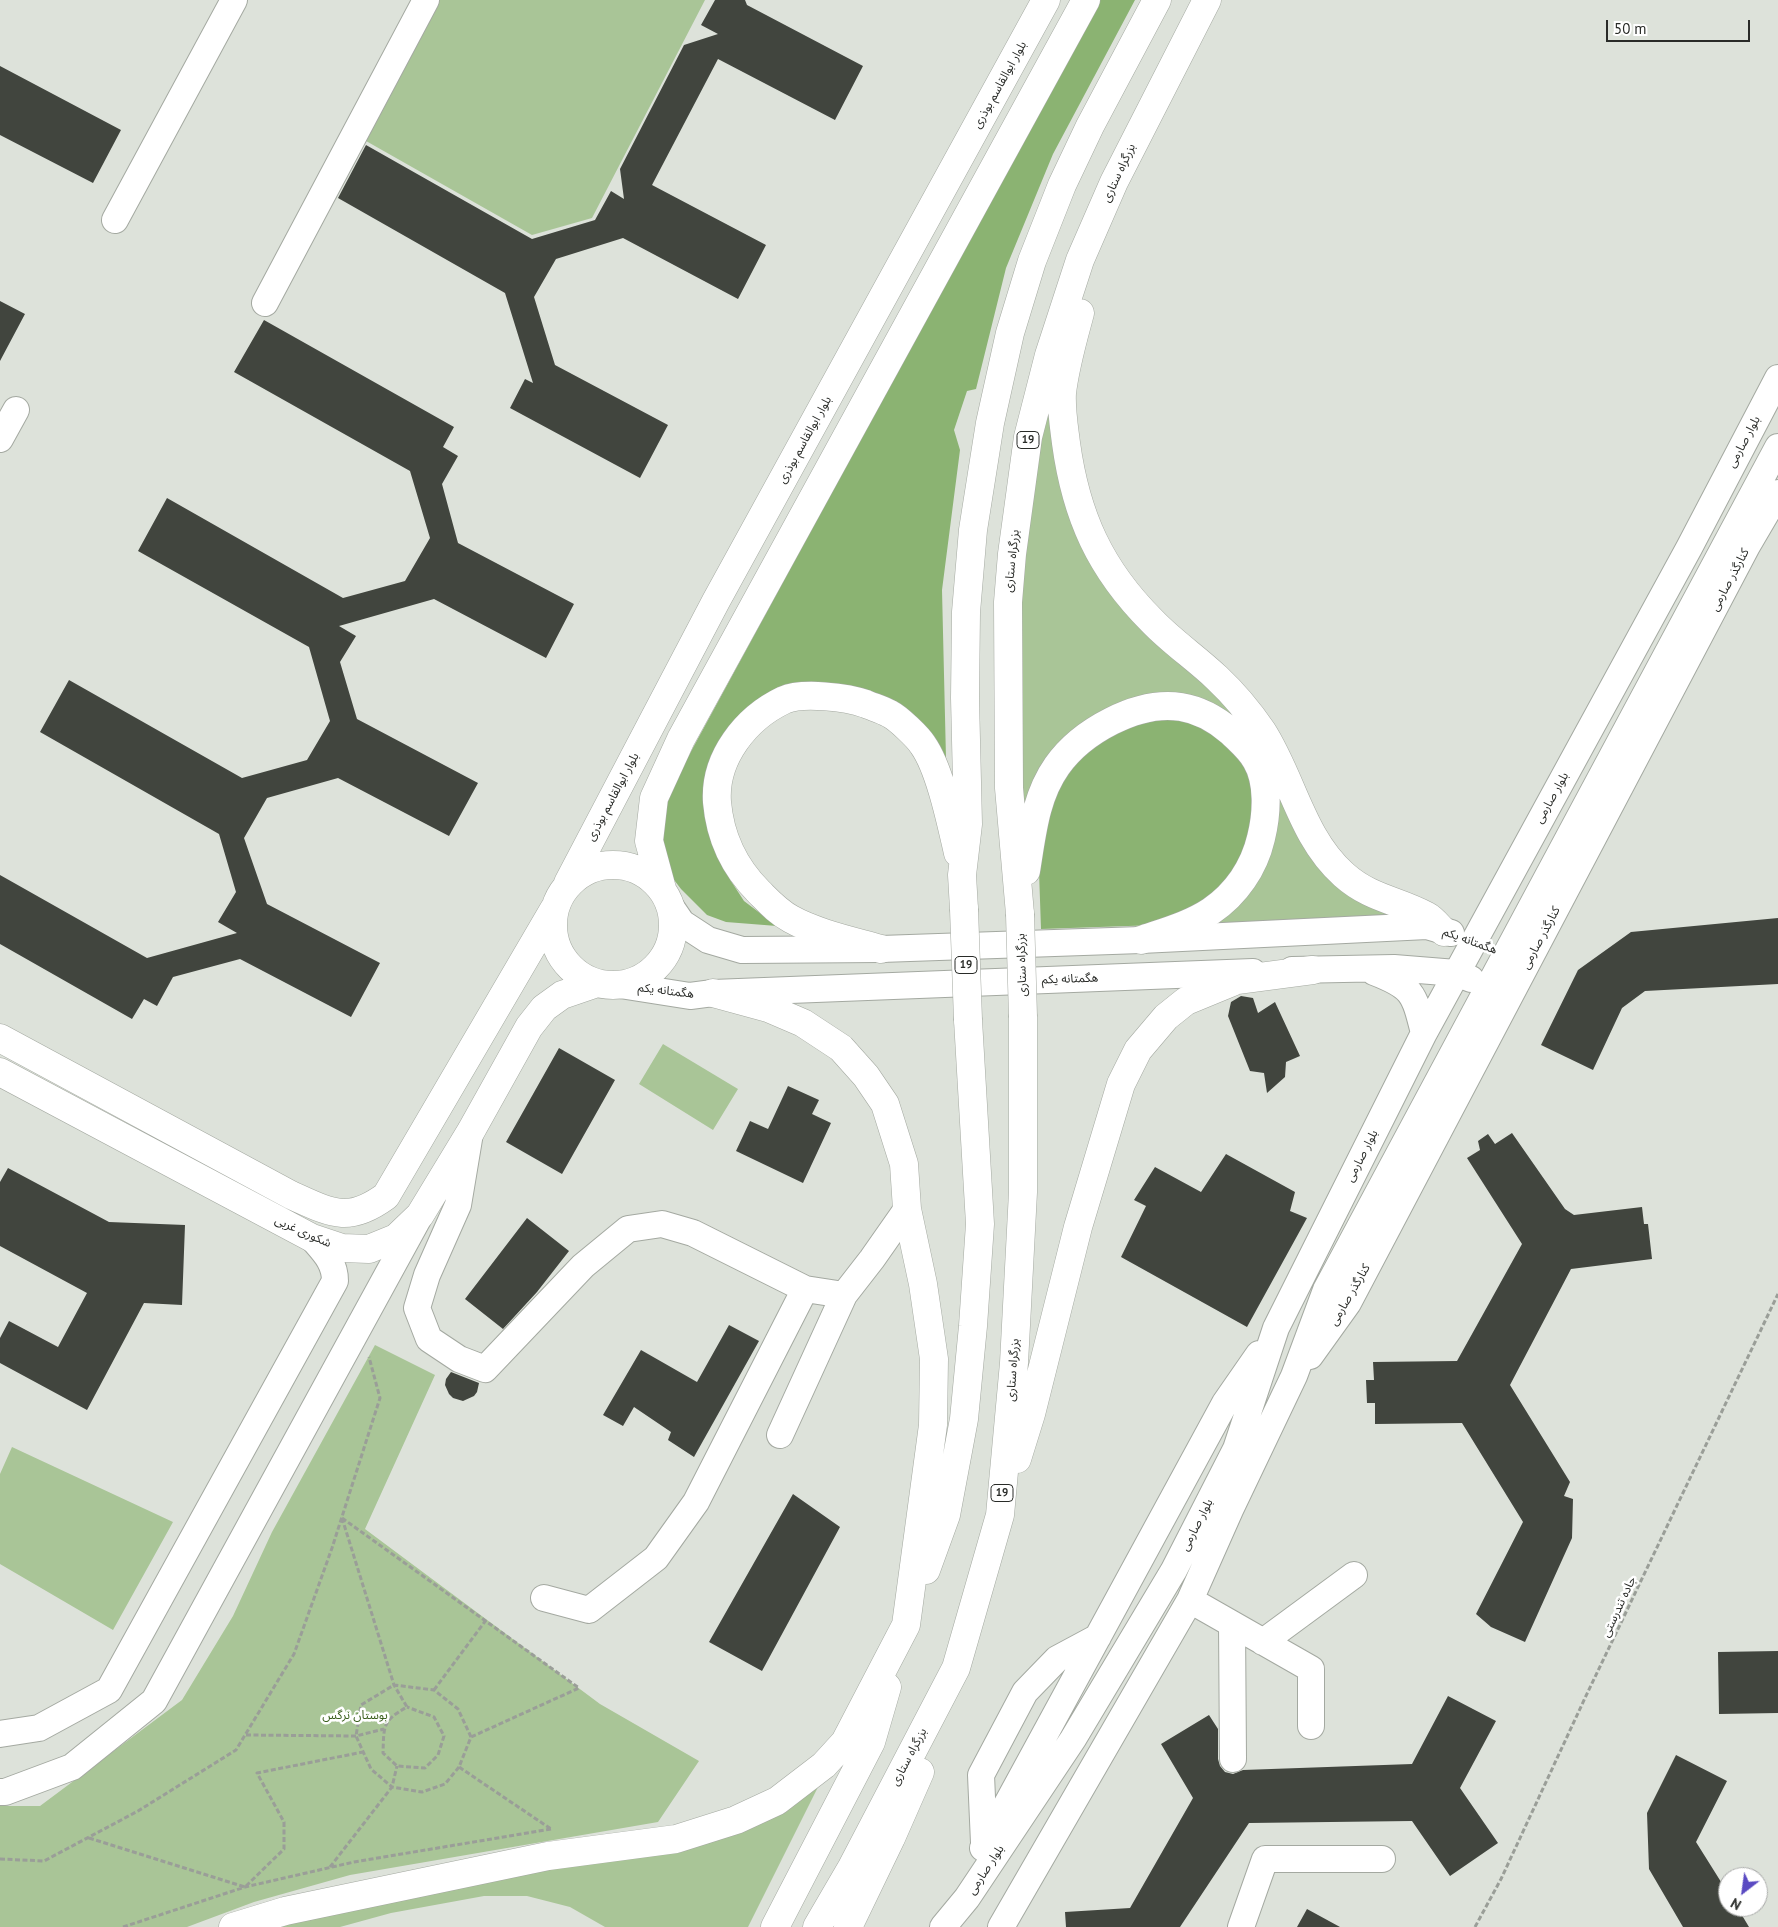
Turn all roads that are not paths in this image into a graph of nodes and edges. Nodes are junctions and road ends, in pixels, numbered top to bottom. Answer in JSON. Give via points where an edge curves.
{"nodes":[{"id":1,"x":234,"y":0,"type":"edge"},
{"id":2,"x":426,"y":0,"type":"edge"},
{"id":3,"x":1046,"y":0,"type":"edge"},
{"id":4,"x":1086,"y":0,"type":"edge"},
{"id":5,"x":1157,"y":0,"type":"edge"},
{"id":6,"x":1207,"y":0,"type":"edge"},
{"id":7,"x":1114,"y":182,"type":"junction"},
{"id":8,"x":115,"y":220,"type":"dead end"},
{"id":9,"x":265,"y":303,"type":"dead end"},
{"id":10,"x":1778,"y":378,"type":"edge"},
{"id":11,"x":16,"y":410,"type":"dead end"},
{"id":12,"x":0,"y":438,"type":"edge"},
{"id":13,"x":1778,"y":447,"type":"edge"},
{"id":14,"x":1778,"y":493,"type":"edge"},
{"id":15,"x":1717,"y":494,"type":"junction"},
{"id":16,"x":1744,"y":509,"type":"junction"},
{"id":17,"x":1702,"y":522,"type":"junction"},
{"id":18,"x":1738,"y":541,"type":"junction"},
{"id":19,"x":1689,"y":548,"type":"junction"},
{"id":20,"x":1716,"y":560,"type":"junction"},
{"id":21,"x":706,"y":619,"type":"junction"},
{"id":22,"x":736,"y":637,"type":"junction"},
{"id":23,"x":962,"y":875,"type":"junction"},
{"id":24,"x":568,"y":883,"type":"junction"},
{"id":25,"x":667,"y":898,"type":"junction"},
{"id":26,"x":554,"y":909,"type":"junction"},
{"id":27,"x":1020,"y":914,"type":"junction"},
{"id":28,"x":1456,"y":936,"type":"junction"},
{"id":29,"x":1141,"y":940,"type":"junction"},
{"id":30,"x":880,"y":949,"type":"junction"},
{"id":31,"x":1505,"y":954,"type":"junction"},
{"id":32,"x":1364,"y":968,"type":"junction"},
{"id":33,"x":1313,"y":970,"type":"junction"},
{"id":34,"x":1456,"y":973,"type":"junction"},
{"id":35,"x":609,"y":984,"type":"junction"},
{"id":36,"x":1488,"y":986,"type":"junction"},
{"id":37,"x":714,"y":993,"type":"junction"},
{"id":38,"x":1424,"y":1033,"type":"junction"},
{"id":39,"x":0,"y":1038,"type":"edge"},
{"id":40,"x":0,"y":1072,"type":"edge"},
{"id":41,"x":471,"y":1131,"type":"junction"},
{"id":42,"x":907,"y":1209,"type":"junction"},
{"id":43,"x":420,"y":1215,"type":"junction"},
{"id":44,"x":312,"y":1238,"type":"junction"},
{"id":45,"x":805,"y":1289,"type":"junction"},
{"id":46,"x":844,"y":1295,"type":"junction"},
{"id":47,"x":1276,"y":1328,"type":"junction"},
{"id":48,"x":1294,"y":1376,"type":"junction"},
{"id":49,"x":780,"y":1435,"type":"dead end"},
{"id":50,"x":1000,"y":1515,"type":"junction"},
{"id":51,"x":1354,"y":1574,"type":"dead end"},
{"id":52,"x":544,"y":1598,"type":"dead end"},
{"id":53,"x":1190,"y":1600,"type":"junction"},
{"id":54,"x":1232,"y":1624,"type":"junction"},
{"id":55,"x":906,"y":1625,"type":"junction"},
{"id":56,"x":1098,"y":1637,"type":"junction"},
{"id":57,"x":1262,"y":1642,"type":"junction"},
{"id":58,"x":956,"y":1668,"type":"junction"},
{"id":59,"x":1311,"y":1726,"type":"dead end"},
{"id":60,"x":0,"y":1734,"type":"edge"},
{"id":61,"x":1233,"y":1759,"type":"dead end"},
{"id":62,"x":0,"y":1792,"type":"edge"},
{"id":63,"x":984,"y":1843,"type":"junction"},
{"id":64,"x":1382,"y":1860,"type":"dead end"},
{"id":65,"x":968,"y":1898,"type":"junction"},
{"id":66,"x":233,"y":1927,"type":"edge"},
{"id":67,"x":775,"y":1927,"type":"edge"},
{"id":68,"x":817,"y":1927,"type":"edge"},
{"id":69,"x":848,"y":1927,"type":"edge"},
{"id":70,"x":943,"y":1927,"type":"edge"},
{"id":71,"x":1001,"y":1927,"type":"edge"},
{"id":72,"x":1241,"y":1927,"type":"edge"}],
"edges":[{"from":1,"to":8,"type":"street"},
{"from":2,"to":9,"type":"street"},
{"from":3,"to":21,"type":"main road","name":"بلوار ابوالقاسم بوذری"},
{"from":4,"to":22,"type":"main road"},
{"from":5,"to":23,"type":"main road","number":"19","via":[[1058,193],[1010,333],[992,414],[973,530],[966,612],[964,698],[968,824]]},
{"from":6,"to":7,"type":"main road","name":"بزرگراه ستاری","number":"19"},
{"from":7,"to":27,"type":"main road","name":"بزرگراه ستاری","number":"19","via":[[1080,260],[1049,355],[1028,436],[1012,554],[1008,602],[1009,788]]},
{"from":7,"to":28,"type":"main road","via":[[1062,394],[1069,466],[1089,533],[1124,592],[1216,677],[1261,730],[1325,855],[1345,876],[1374,895],[1429,916]]},
{"from":10,"to":15,"type":"street","name":"بلوار صارمی"},
{"from":11,"to":12,"type":"street"},
{"from":13,"to":16,"type":"street","name":"بلوار صارمی"},
{"from":14,"to":18,"type":"street","name":"کنارگذر صارمی"},
{"from":15,"to":16,"type":"street"},
{"from":15,"to":17,"type":"street","name":"بلوار صارمی"},
{"from":16,"to":18,"type":"street","name":"بلوار صارمی"},
{"from":17,"to":18,"type":"street"},
{"from":17,"to":19,"type":"street","name":"بلوار صارمی"},
{"from":18,"to":20,"type":"street","name":"بلوار صارمی"},
{"from":18,"to":48,"type":"street","name":"کنارگذر صارمی","via":[[1476,1060],[1348,1303]]},
{"from":19,"to":20,"type":"street"},
{"from":19,"to":28,"type":"street","name":"بلوار صارمی","via":[[1496,900]]},
{"from":20,"to":31,"type":"street","name":"بلوار صارمی"},
{"from":21,"to":22,"type":"main road"},
{"from":21,"to":24,"type":"main road","name":"بلوار ابوالقاسم بوذری"},
{"from":22,"to":25,"type":"main road","via":[[681,739],[654,798],[649,841]]},
{"from":23,"to":30,"type":"main road","via":[[952,826],[936,774],[923,745],[891,714],[854,700],[819,695],[785,699],[756,717],[736,739],[721,770],[717,800],[721,827],[733,859],[774,908],[791,919]]},
{"from":23,"to":55,"type":"main road","number":"19","bridge":true,"via":[[980,1224],[973,1326],[964,1419],[946,1514]]},
{"from":24,"to":25,"type":"main road","via":[[590,868],[616,864],[642,871]]},
{"from":24,"to":26,"type":"main road"},
{"from":25,"to":30,"type":"street","name":"هگمتانه یکم","via":[[682,923],[708,940],[742,950]]},
{"from":25,"to":35,"type":"main road","via":[[674,928],[669,948],[658,966],[641,979]]},
{"from":26,"to":35,"type":"main road","via":[[553,932],[560,955],[576,973]]},
{"from":26,"to":39,"type":"main road","via":[[386,1196],[371,1207],[350,1214],[328,1212],[291,1195]]},
{"from":27,"to":29,"type":"main road","via":[[1036,812],[1056,767],[1077,744],[1113,720],[1161,706],[1181,707],[1200,712],[1222,725],[1243,743],[1257,761],[1266,804],[1263,828],[1258,850],[1246,875],[1231,894],[1194,920]]},
{"from":27,"to":50,"type":"main road","name":"بزرگراه ستاری","number":"19","bridge":true,"via":[[1022,1201],[1014,1363]]},
{"from":28,"to":29,"type":"street","name":"هگمتانه یکم","via":[[1427,926]]},
{"from":28,"to":31,"type":"street","name":"هگمتانه یکم"},
{"from":28,"to":34,"type":"street","name":"بلوار صارمی"},
{"from":29,"to":30,"type":"street","name":"هگمتانه یکم"},
{"from":31,"to":36,"type":"street","name":"بلوار صارمی"},
{"from":32,"to":33,"type":"street","name":"هگمتانه یکم"},
{"from":32,"to":34,"type":"street","name":"هگمتانه یکم"},
{"from":32,"to":38,"type":"street","via":[[1405,987],[1416,1002]]},
{"from":33,"to":37,"type":"street","name":"هگمتانه یکم"},
{"from":33,"to":50,"type":"main road","via":[[1237,980],[1186,1001],[1166,1017],[1138,1050],[1121,1084],[1078,1228],[1031,1414]]},
{"from":34,"to":36,"type":"street","name":"هگمتانه یکم"},
{"from":34,"to":38,"type":"street","name":"بلوار صارمی"},
{"from":35,"to":37,"type":"street","name":"هگمتانه یکم","via":[[690,996]]},
{"from":35,"to":41,"type":"main road","name":"شکوری غربی","via":[[562,994],[544,1008],[529,1027]]},
{"from":36,"to":48,"type":"street","name":"بلوار صارمی","via":[[1326,1290]]},
{"from":37,"to":42,"type":"main road","via":[[768,1008],[803,1023],[841,1048],[885,1104],[904,1164]]},
{"from":38,"to":47,"type":"street","name":"بلوار صارمی"},
{"from":40,"to":44,"type":"main road","name":"شکوری غربی"},
{"from":41,"to":43,"type":"main road","name":"شکوری غربی"},
{"from":41,"to":45,"type":"street","via":[[458,1206],[427,1275],[417,1308],[429,1339],[459,1359],[485,1369],[583,1266],[628,1229],[662,1224],[693,1233]]},
{"from":42,"to":46,"type":"street"},
{"from":42,"to":55,"type":"main road","via":[[934,1359],[932,1425]]},
{"from":43,"to":44,"type":"main road","name":"شکوری غربی","via":[[396,1238],[369,1249],[342,1248]]},
{"from":43,"to":62,"type":"street","via":[[154,1701],[72,1767]]},
{"from":44,"to":60,"type":"street","via":[[329,1258],[335,1270],[335,1281],[109,1690],[39,1728]]},
{"from":45,"to":46,"type":"street"},
{"from":45,"to":52,"type":"street","via":[[696,1502],[656,1558],[589,1610]]},
{"from":46,"to":49,"type":"street"},
{"from":47,"to":56,"type":"street","via":[[1225,1403]]},
{"from":47,"to":65,"type":"street","name":"بلوار صارمی","via":[[1236,1449],[1174,1570],[1073,1739]]},
{"from":48,"to":53,"type":"street","name":"بلوار صارمی"},
{"from":50,"to":58,"type":"main road","name":"بزرگراه ستاری","number":"19"},
{"from":51,"to":57,"type":"street"},
{"from":53,"to":54,"type":"street"},
{"from":53,"to":71,"type":"street","name":"بلوار صارمی"},
{"from":54,"to":57,"type":"street"},
{"from":54,"to":61,"type":"street"},
{"from":55,"to":66,"type":"main road","via":[[845,1742],[835,1754],[777,1801],[736,1820],[676,1839],[548,1856],[284,1911]]},
{"from":55,"to":67,"type":"main road","number":"19","via":[[871,1742]]},
{"from":56,"to":63,"type":"street"},
{"from":56,"to":63,"type":"street","via":[[1057,1658],[1025,1692],[982,1774]]},
{"from":57,"to":59,"type":"street","via":[[1311,1669]]},
{"from":58,"to":68,"type":"main road","name":"بزرگراه ستاری","number":"19"},
{"from":58,"to":69,"type":"main road","via":[[939,1729]]},
{"from":63,"to":65,"type":"street"},
{"from":64,"to":72,"type":"street","via":[[1265,1859]]},
{"from":65,"to":70,"type":"street","name":"بلوار صارمی"}]}
